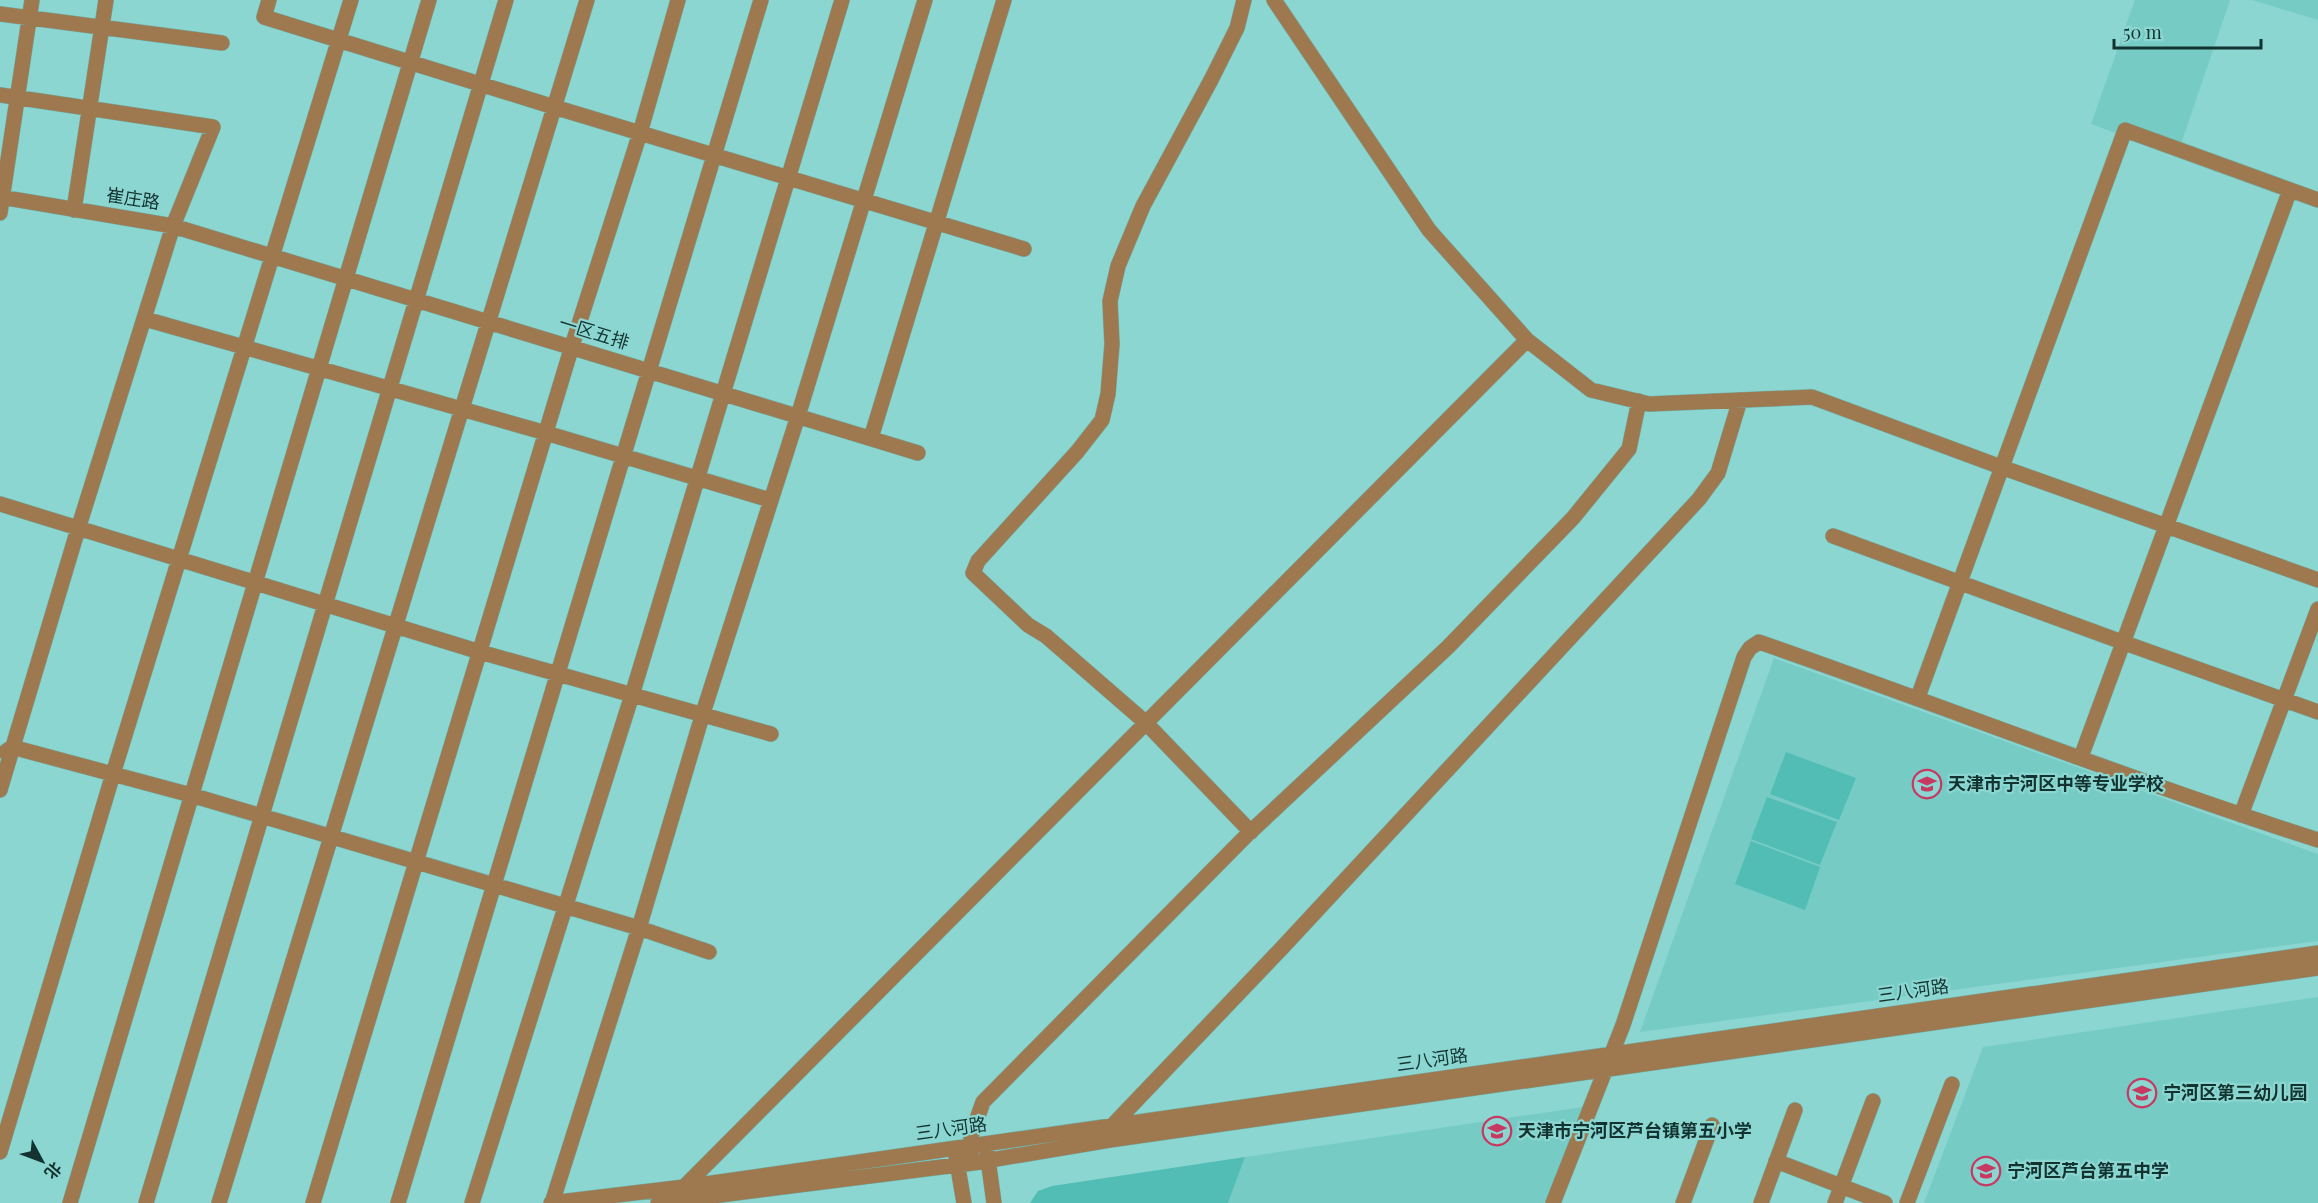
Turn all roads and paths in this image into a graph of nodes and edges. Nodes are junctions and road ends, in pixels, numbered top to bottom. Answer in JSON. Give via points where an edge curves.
{"nodes":[{"id":1,"x":32,"y":0,"type":"edge"},
{"id":2,"x":106,"y":0,"type":"edge"},
{"id":3,"x":269,"y":0,"type":"edge"},
{"id":4,"x":351,"y":0,"type":"edge"},
{"id":5,"x":429,"y":0,"type":"edge"},
{"id":6,"x":506,"y":0,"type":"edge"},
{"id":7,"x":587,"y":0,"type":"edge"},
{"id":8,"x":678,"y":0,"type":"edge"},
{"id":9,"x":761,"y":0,"type":"edge"},
{"id":10,"x":842,"y":0,"type":"edge"},
{"id":11,"x":925,"y":0,"type":"edge"},
{"id":12,"x":1004,"y":0,"type":"edge"},
{"id":13,"x":1244,"y":0,"type":"edge"},
{"id":14,"x":1274,"y":0,"type":"edge"},
{"id":15,"x":0,"y":14,"type":"edge"},
{"id":16,"x":29,"y":18,"type":"junction"},
{"id":17,"x":102,"y":27,"type":"junction"},
{"id":18,"x":339,"y":40,"type":"junction"},
{"id":19,"x":222,"y":43,"type":"dead end"},
{"id":20,"x":410,"y":63,"type":"junction"},
{"id":21,"x":481,"y":84,"type":"junction"},
{"id":22,"x":0,"y":95,"type":"edge"},
{"id":23,"x":16,"y":98,"type":"junction"},
{"id":24,"x":554,"y":107,"type":"junction"},
{"id":25,"x":90,"y":108,"type":"junction"},
{"id":26,"x":640,"y":133,"type":"junction"},
{"id":27,"x":714,"y":155,"type":"junction"},
{"id":28,"x":788,"y":178,"type":"junction"},
{"id":29,"x":2290,"y":190,"type":"junction"},
{"id":30,"x":1,"y":197,"type":"edge"},
{"id":31,"x":2318,"y":200,"type":"edge"},
{"id":32,"x":864,"y":201,"type":"junction"},
{"id":33,"x":74,"y":210,"type":"junction"},
{"id":34,"x":0,"y":213,"type":"edge"},
{"id":35,"x":936,"y":222,"type":"junction"},
{"id":36,"x":173,"y":226,"type":"junction"},
{"id":37,"x":1024,"y":249,"type":"dead end"},
{"id":38,"x":265,"y":254,"type":"junction"},
{"id":39,"x":346,"y":278,"type":"junction"},
{"id":40,"x":416,"y":300,"type":"junction"},
{"id":41,"x":145,"y":319,"type":"junction"},
{"id":42,"x":488,"y":321,"type":"junction"},
{"id":43,"x":1527,"y":340,"type":"junction"},
{"id":44,"x":572,"y":346,"type":"junction"},
{"id":45,"x":244,"y":348,"type":"junction"},
{"id":46,"x":318,"y":370,"type":"junction"},
{"id":47,"x":649,"y":370,"type":"junction"},
{"id":48,"x":389,"y":389,"type":"junction"},
{"id":49,"x":723,"y":393,"type":"junction"},
{"id":50,"x":1740,"y":400,"type":"junction"},
{"id":51,"x":1639,"y":402,"type":"junction"},
{"id":52,"x":461,"y":409,"type":"junction"},
{"id":53,"x":798,"y":416,"type":"junction"},
{"id":54,"x":546,"y":433,"type":"junction"},
{"id":55,"x":871,"y":438,"type":"junction"},
{"id":56,"x":918,"y":453,"type":"dead end"},
{"id":57,"x":623,"y":455,"type":"junction"},
{"id":58,"x":2001,"y":467,"type":"junction"},
{"id":59,"x":698,"y":477,"type":"junction"},
{"id":60,"x":770,"y":500,"type":"junction"},
{"id":61,"x":0,"y":504,"type":"edge"},
{"id":62,"x":2165,"y":526,"type":"junction"},
{"id":63,"x":78,"y":529,"type":"junction"},
{"id":64,"x":1833,"y":536,"type":"dead end"},
{"id":65,"x":179,"y":559,"type":"junction"},
{"id":66,"x":2318,"y":580,"type":"edge"},
{"id":67,"x":255,"y":582,"type":"junction"},
{"id":68,"x":1960,"y":582,"type":"junction"},
{"id":69,"x":325,"y":604,"type":"junction"},
{"id":70,"x":2318,"y":609,"type":"edge"},
{"id":71,"x":395,"y":626,"type":"junction"},
{"id":72,"x":2122,"y":642,"type":"junction"},
{"id":73,"x":480,"y":652,"type":"junction"},
{"id":74,"x":557,"y":674,"type":"junction"},
{"id":75,"x":632,"y":695,"type":"junction"},
{"id":76,"x":1918,"y":697,"type":"junction"},
{"id":77,"x":2284,"y":699,"type":"junction"},
{"id":78,"x":2318,"y":712,"type":"edge"},
{"id":79,"x":703,"y":713,"type":"junction"},
{"id":80,"x":1145,"y":722,"type":"junction"},
{"id":81,"x":771,"y":734,"type":"dead end"},
{"id":82,"x":6,"y":751,"type":"edge"},
{"id":83,"x":2081,"y":757,"type":"junction"},
{"id":84,"x":113,"y":774,"type":"junction"},
{"id":85,"x":0,"y":790,"type":"edge"},
{"id":86,"x":191,"y":795,"type":"junction"},
{"id":87,"x":2241,"y":815,"type":"junction"},
{"id":88,"x":261,"y":816,"type":"junction"},
{"id":89,"x":1251,"y":832,"type":"junction"},
{"id":90,"x":331,"y":837,"type":"junction"},
{"id":91,"x":2318,"y":840,"type":"edge"},
{"id":92,"x":416,"y":862,"type":"junction"},
{"id":93,"x":493,"y":885,"type":"junction"},
{"id":94,"x":565,"y":906,"type":"junction"},
{"id":95,"x":639,"y":928,"type":"junction"},
{"id":96,"x":710,"y":952,"type":"dead end"},
{"id":97,"x":2318,"y":953,"type":"edge"},
{"id":98,"x":2318,"y":968,"type":"edge"},
{"id":99,"x":1610,"y":1061,"type":"junction"},
{"id":100,"x":1952,"y":1084,"type":"dead end"},
{"id":101,"x":1873,"y":1101,"type":"dead end"},
{"id":102,"x":1795,"y":1110,"type":"dead end"},
{"id":103,"x":1712,"y":1125,"type":"dead end"},
{"id":104,"x":1110,"y":1133,"type":"junction"},
{"id":105,"x":986,"y":1144,"type":"junction"},
{"id":106,"x":962,"y":1147,"type":"junction"},
{"id":107,"x":0,"y":1152,"type":"edge"},
{"id":108,"x":1776,"y":1161,"type":"junction"},
{"id":109,"x":980,"y":1162,"type":"junction"},
{"id":110,"x":957,"y":1165,"type":"junction"},
{"id":111,"x":684,"y":1187,"type":"junction"},
{"id":112,"x":662,"y":1202,"type":"edge"},
{"id":113,"x":70,"y":1203,"type":"edge"},
{"id":114,"x":146,"y":1203,"type":"edge"},
{"id":115,"x":219,"y":1203,"type":"edge"},
{"id":116,"x":313,"y":1203,"type":"edge"},
{"id":117,"x":398,"y":1203,"type":"edge"},
{"id":118,"x":472,"y":1203,"type":"edge"},
{"id":119,"x":552,"y":1203,"type":"edge"},
{"id":120,"x":964,"y":1203,"type":"edge"},
{"id":121,"x":994,"y":1203,"type":"edge"},
{"id":122,"x":1553,"y":1203,"type":"edge"},
{"id":123,"x":1683,"y":1203,"type":"edge"},
{"id":124,"x":1761,"y":1203,"type":"edge"},
{"id":125,"x":1835,"y":1203,"type":"edge"},
{"id":126,"x":1885,"y":1203,"type":"edge"},
{"id":127,"x":1907,"y":1203,"type":"edge"}],
"edges":[{"from":1,"to":16,"type":"street"},
{"from":2,"to":17,"type":"street"},
{"from":3,"to":18,"type":"street","via":[[264,17]]},
{"from":4,"to":18,"type":"street"},
{"from":5,"to":20,"type":"street"},
{"from":6,"to":21,"type":"street"},
{"from":7,"to":24,"type":"street"},
{"from":8,"to":26,"type":"street"},
{"from":9,"to":27,"type":"street"},
{"from":10,"to":28,"type":"street"},
{"from":11,"to":32,"type":"street"},
{"from":12,"to":35,"type":"street"},
{"from":13,"to":80,"type":"street","via":[[1232,38],[1143,206],[1118,266],[1110,301],[1112,344],[1102,420],[978,561],[973,573],[1028,625],[1046,636]]},
{"from":14,"to":43,"type":"street","via":[[1430,230]]},
{"from":15,"to":16,"type":"street"},
{"from":16,"to":17,"type":"street"},
{"from":16,"to":23,"type":"street"},
{"from":17,"to":19,"type":"street"},
{"from":17,"to":25,"type":"street"},
{"from":18,"to":20,"type":"street"},
{"from":18,"to":38,"type":"street"},
{"from":20,"to":21,"type":"street"},
{"from":20,"to":39,"type":"street"},
{"from":21,"to":24,"type":"street"},
{"from":21,"to":40,"type":"street"},
{"from":22,"to":23,"type":"street"},
{"from":23,"to":25,"type":"street"},
{"from":23,"to":30,"type":"street"},
{"from":24,"to":26,"type":"street"},
{"from":24,"to":42,"type":"street"},
{"from":25,"to":33,"type":"street"},
{"from":25,"to":36,"type":"street","via":[[213,127]]},
{"from":26,"to":27,"type":"street"},
{"from":26,"to":44,"type":"street"},
{"from":27,"to":28,"type":"street"},
{"from":27,"to":47,"type":"street"},
{"from":28,"to":32,"type":"street"},
{"from":28,"to":49,"type":"street"},
{"from":29,"to":31,"type":"street"},
{"from":29,"to":58,"type":"street","via":[[2125,130]]},
{"from":29,"to":62,"type":"street"},
{"from":30,"to":33,"type":"street","name":"崔庄路"},
{"from":30,"to":34,"type":"street"},
{"from":32,"to":35,"type":"street"},
{"from":32,"to":53,"type":"street"},
{"from":33,"to":36,"type":"street","name":"崔庄路"},
{"from":35,"to":37,"type":"street"},
{"from":35,"to":55,"type":"street"},
{"from":36,"to":38,"type":"street","name":"崔庄路"},
{"from":36,"to":41,"type":"street"},
{"from":38,"to":39,"type":"street","name":"一区五排"},
{"from":38,"to":45,"type":"street"},
{"from":39,"to":40,"type":"street","name":"一区五排"},
{"from":39,"to":46,"type":"street"},
{"from":40,"to":42,"type":"street","name":"一区五排"},
{"from":40,"to":48,"type":"street"},
{"from":41,"to":45,"type":"street"},
{"from":41,"to":63,"type":"street"},
{"from":42,"to":44,"type":"street","name":"一区五排"},
{"from":42,"to":52,"type":"street"},
{"from":43,"to":51,"type":"street","via":[[1591,390]]},
{"from":43,"to":80,"type":"street"},
{"from":44,"to":47,"type":"street","name":"一区五排"},
{"from":44,"to":54,"type":"street"},
{"from":45,"to":46,"type":"street"},
{"from":45,"to":65,"type":"street"},
{"from":46,"to":48,"type":"street"},
{"from":46,"to":67,"type":"street"},
{"from":47,"to":49,"type":"street","name":"一区五排"},
{"from":47,"to":57,"type":"street"},
{"from":48,"to":52,"type":"street"},
{"from":48,"to":69,"type":"street"},
{"from":49,"to":53,"type":"street","name":"一区五排"},
{"from":49,"to":59,"type":"street"},
{"from":50,"to":51,"type":"street"},
{"from":50,"to":58,"type":"street","via":[[1812,397]]},
{"from":50,"to":104,"type":"street","via":[[1718,473],[1699,499]]},
{"from":51,"to":89,"type":"street","via":[[1629,449],[1573,518],[1448,647]]},
{"from":52,"to":54,"type":"street"},
{"from":52,"to":71,"type":"street"},
{"from":53,"to":55,"type":"street","name":"一区五排"},
{"from":53,"to":60,"type":"street"},
{"from":54,"to":57,"type":"street"},
{"from":54,"to":73,"type":"street"},
{"from":55,"to":56,"type":"street","name":"一区五排"},
{"from":57,"to":59,"type":"street"},
{"from":57,"to":74,"type":"street"},
{"from":58,"to":62,"type":"street"},
{"from":58,"to":68,"type":"street"},
{"from":59,"to":60,"type":"street"},
{"from":59,"to":75,"type":"street"},
{"from":60,"to":79,"type":"street"},
{"from":61,"to":63,"type":"street"},
{"from":62,"to":66,"type":"street"},
{"from":62,"to":72,"type":"street"},
{"from":63,"to":65,"type":"street"},
{"from":63,"to":82,"type":"street"},
{"from":64,"to":68,"type":"street"},
{"from":65,"to":67,"type":"street"},
{"from":65,"to":84,"type":"street"},
{"from":67,"to":69,"type":"street"},
{"from":67,"to":86,"type":"street"},
{"from":68,"to":72,"type":"street"},
{"from":68,"to":76,"type":"street"},
{"from":69,"to":71,"type":"street"},
{"from":69,"to":88,"type":"street"},
{"from":70,"to":77,"type":"street"},
{"from":71,"to":73,"type":"street"},
{"from":71,"to":90,"type":"street"},
{"from":72,"to":77,"type":"street"},
{"from":72,"to":83,"type":"street"},
{"from":73,"to":74,"type":"street"},
{"from":73,"to":92,"type":"street"},
{"from":74,"to":75,"type":"street"},
{"from":74,"to":93,"type":"street"},
{"from":75,"to":79,"type":"street"},
{"from":75,"to":94,"type":"street"},
{"from":76,"to":83,"type":"street"},
{"from":76,"to":99,"type":"street","via":[[1759,642],[1750,648]]},
{"from":77,"to":78,"type":"street"},
{"from":77,"to":87,"type":"street"},
{"from":79,"to":81,"type":"street"},
{"from":79,"to":95,"type":"street"},
{"from":80,"to":89,"type":"street"},
{"from":80,"to":111,"type":"street"},
{"from":82,"to":84,"type":"street"},
{"from":82,"to":85,"type":"street"},
{"from":83,"to":87,"type":"street"},
{"from":84,"to":86,"type":"street"},
{"from":84,"to":107,"type":"street"},
{"from":86,"to":88,"type":"street"},
{"from":86,"to":113,"type":"street"},
{"from":87,"to":91,"type":"street"},
{"from":88,"to":90,"type":"street"},
{"from":88,"to":114,"type":"street"},
{"from":89,"to":106,"type":"street","via":[[983,1102]]},
{"from":90,"to":92,"type":"street"},
{"from":90,"to":115,"type":"street"},
{"from":92,"to":93,"type":"street"},
{"from":92,"to":116,"type":"street"},
{"from":93,"to":94,"type":"street"},
{"from":93,"to":117,"type":"street"},
{"from":94,"to":95,"type":"street"},
{"from":94,"to":118,"type":"street"},
{"from":95,"to":96,"type":"street"},
{"from":95,"to":119,"type":"street"},
{"from":97,"to":99,"type":"street","name":"三八河路"},
{"from":98,"to":99,"type":"street","name":"三八河路"},
{"from":99,"to":104,"type":"street","name":"三八河路"},
{"from":99,"to":122,"type":"street"},
{"from":100,"to":127,"type":"street"},
{"from":101,"to":125,"type":"street"},
{"from":102,"to":108,"type":"street"},
{"from":103,"to":123,"type":"street"},
{"from":104,"to":105,"type":"street","name":"三八河路"},
{"from":104,"to":109,"type":"street","name":"三八河路"},
{"from":105,"to":106,"type":"street","name":"三八河路"},
{"from":105,"to":109,"type":"street"},
{"from":106,"to":109,"type":"street"},
{"from":106,"to":110,"type":"street"},
{"from":106,"to":111,"type":"street","name":"三八河路"},
{"from":108,"to":124,"type":"street"},
{"from":108,"to":126,"type":"street"},
{"from":109,"to":110,"type":"street","name":"三八河路"},
{"from":109,"to":121,"type":"street"},
{"from":110,"to":112,"type":"street","name":"三八河路"},
{"from":110,"to":120,"type":"street"},
{"from":111,"to":112,"type":"street"},
{"from":111,"to":119,"type":"street","name":"三八河路"}]}
